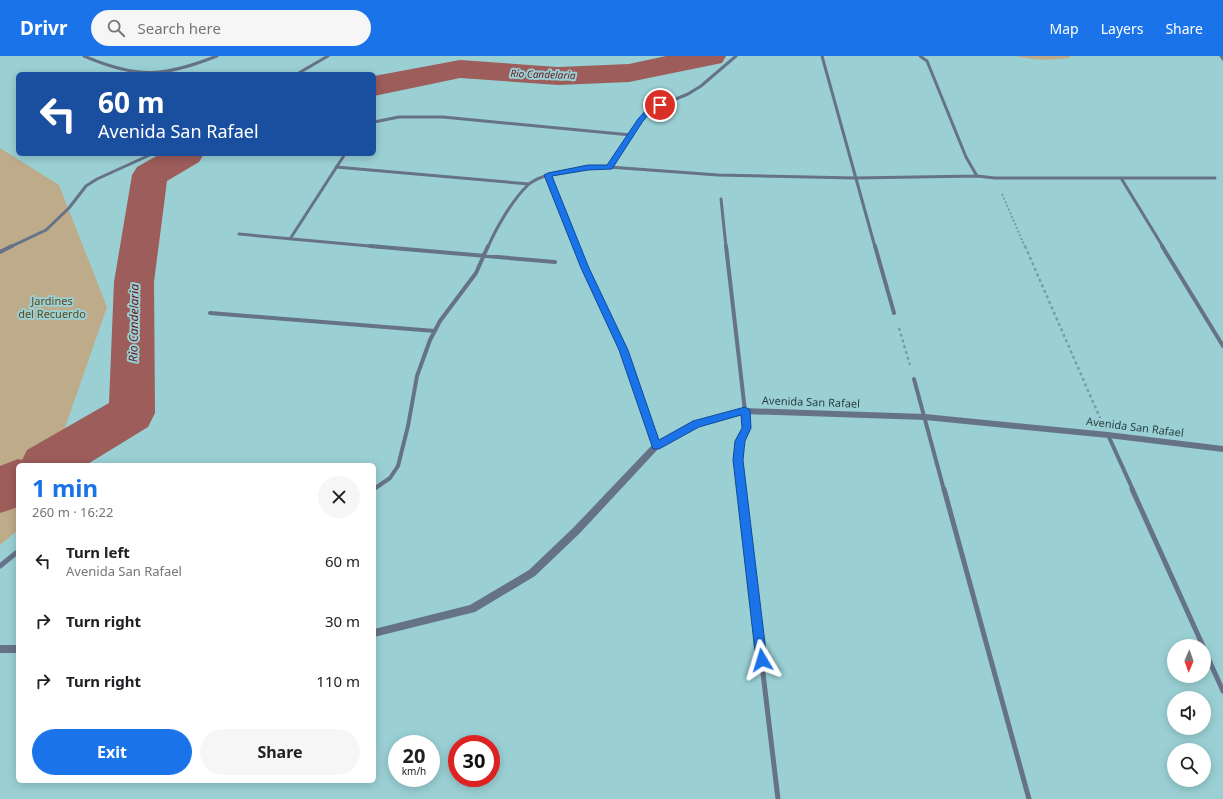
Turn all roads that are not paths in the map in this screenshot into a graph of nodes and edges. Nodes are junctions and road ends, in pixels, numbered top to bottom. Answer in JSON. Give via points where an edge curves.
{"nodes":[{"id":1,"x":84,"y":56,"type":"edge"},
{"id":2,"x":217,"y":56,"type":"edge"},
{"id":3,"x":328,"y":56,"type":"edge"},
{"id":4,"x":736,"y":56,"type":"edge"},
{"id":5,"x":822,"y":56,"type":"edge"},
{"id":6,"x":920,"y":56,"type":"edge"},
{"id":7,"x":1221,"y":56,"type":"edge"},
{"id":8,"x":1223,"y":59,"type":"edge"},
{"id":9,"x":147,"y":72,"type":"edge"},
{"id":10,"x":164,"y":72,"type":"edge"},
{"id":11,"x":300,"y":72,"type":"edge"},
{"id":12,"x":376,"y":122,"type":"edge"},
{"id":13,"x":631,"y":135,"type":"junction"},
{"id":14,"x":148,"y":156,"type":"edge"},
{"id":15,"x":344,"y":156,"type":"edge"},
{"id":16,"x":336,"y":167,"type":"junction"},
{"id":17,"x":609,"y":167,"type":"junction"},
{"id":18,"x":548,"y":175,"type":"junction"},
{"id":19,"x":977,"y":176,"type":"junction"},
{"id":20,"x":854,"y":178,"type":"junction"},
{"id":21,"x":1121,"y":178,"type":"junction"},
{"id":22,"x":1215,"y":178,"type":"dead end"},
{"id":23,"x":529,"y":184,"type":"junction"},
{"id":24,"x":721,"y":199,"type":"dead end"},
{"id":25,"x":239,"y":234,"type":"dead end"},
{"id":26,"x":290,"y":238,"type":"junction"},
{"id":27,"x":0,"y":252,"type":"edge"},
{"id":28,"x":484,"y":257,"type":"junction"},
{"id":29,"x":555,"y":262,"type":"dead end"},
{"id":30,"x":210,"y":313,"type":"dead end"},
{"id":31,"x":894,"y":313,"type":"road end"},
{"id":32,"x":435,"y":331,"type":"junction"},
{"id":33,"x":1223,"y":346,"type":"edge"},
{"id":34,"x":914,"y":379,"type":"road end"},
{"id":35,"x":745,"y":410,"type":"junction"},
{"id":36,"x":925,"y":417,"type":"junction"},
{"id":37,"x":1108,"y":435,"type":"junction"},
{"id":38,"x":656,"y":446,"type":"junction"},
{"id":39,"x":1223,"y":449,"type":"edge"},
{"id":40,"x":376,"y":488,"type":"edge"},
{"id":41,"x":16,"y":553,"type":"dead end"},
{"id":42,"x":0,"y":566,"type":"edge"},
{"id":43,"x":376,"y":632,"type":"edge"},
{"id":44,"x":1200,"y":639,"type":"edge"},
{"id":45,"x":0,"y":649,"type":"edge"},
{"id":46,"x":16,"y":649,"type":"edge"},
{"id":47,"x":1211,"y":664,"type":"edge"},
{"id":48,"x":1223,"y":691,"type":"edge"},
{"id":49,"x":778,"y":799,"type":"edge"},
{"id":50,"x":1029,"y":799,"type":"edge"}],
"edges":[{"from":1,"to":9,"type":"street","via":[[122,70]]},
{"from":2,"to":10,"type":"street","via":[[198,64]]},
{"from":3,"to":11,"type":"street"},
{"from":4,"to":13,"type":"street","via":[[701,86],[649,110]]},
{"from":5,"to":20,"type":"street"},
{"from":6,"to":19,"type":"street","via":[[927,61],[966,157]]},
{"from":7,"to":8,"type":"street"},
{"from":12,"to":13,"type":"street","via":[[394,117],[443,116]]},
{"from":13,"to":17,"type":"street"},
{"from":14,"to":27,"type":"street","via":[[86,186],[69,208],[46,230]]},
{"from":15,"to":16,"type":"street"},
{"from":16,"to":23,"type":"street"},
{"from":16,"to":26,"type":"street"},
{"from":17,"to":18,"type":"street","via":[[588,167]]},
{"from":17,"to":20,"type":"street","via":[[718,175]]},
{"from":18,"to":23,"type":"street"},
{"from":18,"to":38,"type":"street","via":[[585,268],[623,350]]},
{"from":19,"to":20,"type":"street"},
{"from":19,"to":21,"type":"street"},
{"from":20,"to":31,"type":"street"},
{"from":21,"to":22,"type":"street"},
{"from":21,"to":33,"type":"street"},
{"from":23,"to":28,"type":"street","via":[[507,213]]},
{"from":24,"to":35,"type":"street"},
{"from":25,"to":26,"type":"street"},
{"from":26,"to":28,"type":"street"},
{"from":28,"to":29,"type":"street"},
{"from":28,"to":32,"type":"street","via":[[476,273]]},
{"from":30,"to":32,"type":"street"},
{"from":32,"to":40,"type":"street","via":[[417,376],[398,466],[390,478]]},
{"from":34,"to":36,"type":"street"},
{"from":35,"to":36,"type":"street","name":"Avenida San Rafael"},
{"from":35,"to":38,"type":"street","name":"Avenida San Rafael","via":[[696,424]]},
{"from":35,"to":49,"type":"street","via":[[746,428],[740,441],[738,460]]},
{"from":36,"to":37,"type":"street","name":"Avenida San Rafael"},
{"from":36,"to":50,"type":"street"},
{"from":37,"to":39,"type":"street","name":"Avenida San Rafael"},
{"from":37,"to":44,"type":"street"},
{"from":38,"to":43,"type":"street","name":"Avenida San Rafael","via":[[577,530],[532,573],[472,608]]},
{"from":41,"to":42,"type":"street"},
{"from":45,"to":46,"type":"street"},
{"from":47,"to":48,"type":"street"}]}
